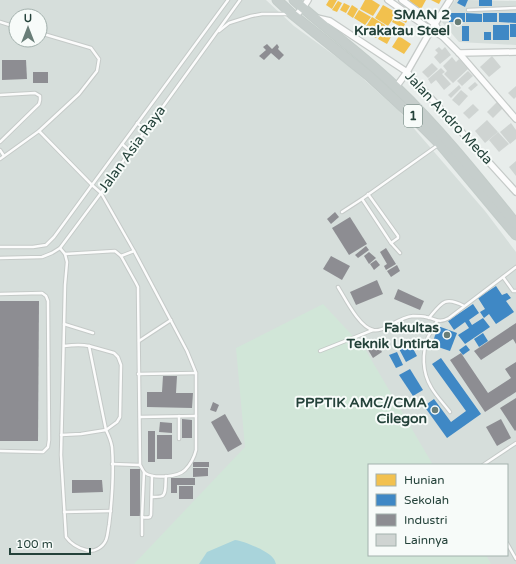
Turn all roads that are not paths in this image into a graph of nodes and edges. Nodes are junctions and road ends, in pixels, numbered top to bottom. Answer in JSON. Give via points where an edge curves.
{"nodes":[{"id":1,"x":228,"y":0,"type":"edge"},
{"id":2,"x":240,"y":0,"type":"edge"},
{"id":3,"x":277,"y":0,"type":"edge"},
{"id":4,"x":294,"y":0,"type":"edge"},
{"id":5,"x":388,"y":0,"type":"edge"},
{"id":6,"x":402,"y":0,"type":"edge"},
{"id":7,"x":450,"y":0,"type":"edge"},
{"id":8,"x":306,"y":4,"type":"edge"},
{"id":9,"x":516,"y":8,"type":"edge"},
{"id":10,"x":468,"y":10,"type":"dead end"},
{"id":11,"x":294,"y":15,"type":"junction"},
{"id":12,"x":314,"y":17,"type":"junction"},
{"id":13,"x":435,"y":24,"type":"junction"},
{"id":14,"x":431,"y":30,"type":"junction"},
{"id":15,"x":215,"y":34,"type":"junction"},
{"id":16,"x":48,"y":35,"type":"edge"},
{"id":17,"x":442,"y":36,"type":"junction"},
{"id":18,"x":459,"y":52,"type":"junction"},
{"id":19,"x":516,"y":52,"type":"edge"},
{"id":20,"x":407,"y":72,"type":"junction"},
{"id":21,"x":396,"y":87,"type":"junction"},
{"id":22,"x":0,"y":95,"type":"edge"},
{"id":23,"x":516,"y":120,"type":"edge"},
{"id":24,"x":137,"y":123,"type":"junction"},
{"id":25,"x":146,"y":130,"type":"junction"},
{"id":26,"x":39,"y":131,"type":"junction"},
{"id":27,"x":0,"y":142,"type":"edge"},
{"id":28,"x":122,"y":144,"type":"junction"},
{"id":29,"x":440,"y":144,"type":"junction"},
{"id":30,"x":0,"y":150,"type":"edge"},
{"id":31,"x":130,"y":151,"type":"junction"},
{"id":32,"x":4,"y":156,"type":"junction"},
{"id":33,"x":0,"y":159,"type":"edge"},
{"id":34,"x":92,"y":185,"type":"junction"},
{"id":35,"x":516,"y":192,"type":"edge"},
{"id":36,"x":101,"y":193,"type":"junction"},
{"id":37,"x":368,"y":194,"type":"junction"},
{"id":38,"x":362,"y":199,"type":"junction"},
{"id":39,"x":342,"y":212,"type":"dead end"},
{"id":40,"x":516,"y":224,"type":"edge"},
{"id":41,"x":516,"y":235,"type":"edge"},
{"id":42,"x":391,"y":243,"type":"junction"},
{"id":43,"x":0,"y":247,"type":"edge"},
{"id":44,"x":60,"y":248,"type":"junction"},
{"id":45,"x":134,"y":250,"type":"junction"},
{"id":46,"x":400,"y":253,"type":"dead end"},
{"id":47,"x":65,"y":254,"type":"junction"},
{"id":48,"x":120,"y":256,"type":"junction"},
{"id":49,"x":0,"y":258,"type":"edge"},
{"id":50,"x":516,"y":267,"type":"edge"},
{"id":51,"x":503,"y":277,"type":"junction"},
{"id":52,"x":338,"y":287,"type":"dead end"},
{"id":53,"x":516,"y":291,"type":"edge"},
{"id":54,"x":0,"y":294,"type":"edge"},
{"id":55,"x":464,"y":306,"type":"junction"},
{"id":56,"x":429,"y":318,"type":"junction"},
{"id":57,"x":170,"y":320,"type":"junction"},
{"id":58,"x":437,"y":321,"type":"junction"},
{"id":59,"x":64,"y":324,"type":"junction"},
{"id":60,"x":374,"y":330,"type":"junction"},
{"id":61,"x":93,"y":333,"type":"dead end"},
{"id":62,"x":139,"y":342,"type":"junction"},
{"id":63,"x":64,"y":346,"type":"junction"},
{"id":64,"x":89,"y":346,"type":"junction"},
{"id":65,"x":320,"y":351,"type":"dead end"},
{"id":66,"x":196,"y":373,"type":"junction"},
{"id":67,"x":138,"y":374,"type":"junction"},
{"id":68,"x":450,"y":412,"type":"dead end"},
{"id":69,"x":179,"y":416,"type":"junction"},
{"id":70,"x":196,"y":416,"type":"junction"},
{"id":71,"x":140,"y":417,"type":"junction"},
{"id":72,"x":106,"y":430,"type":"junction"},
{"id":73,"x":61,"y":435,"type":"junction"},
{"id":74,"x":179,"y":439,"type":"dead end"},
{"id":75,"x":516,"y":443,"type":"edge"},
{"id":76,"x":0,"y":451,"type":"edge"},
{"id":77,"x":112,"y":464,"type":"junction"},
{"id":78,"x":484,"y":464,"type":"edge"},
{"id":79,"x":140,"y":465,"type":"junction"},
{"id":80,"x":144,"y":472,"type":"junction"},
{"id":81,"x":152,"y":476,"type":"junction"},
{"id":82,"x":166,"y":476,"type":"junction"},
{"id":83,"x":152,"y":496,"type":"junction"},
{"id":84,"x":110,"y":511,"type":"junction"},
{"id":85,"x":64,"y":512,"type":"junction"},
{"id":86,"x":142,"y":516,"type":"junction"},
{"id":87,"x":142,"y":535,"type":"dead end"},
{"id":88,"x":508,"y":545,"type":"edge"},
{"id":89,"x":516,"y":559,"type":"edge"}],
"edges":[{"from":1,"to":24,"type":"lane","name":"Jalan Asia Raya"},
{"from":2,"to":15,"type":"lane","name":"Jalan Asia Raya"},
{"from":3,"to":11,"type":"highway","number":"1"},
{"from":4,"to":8,"type":"highway","number":"1"},
{"from":5,"to":14,"type":"street"},
{"from":6,"to":13,"type":"street"},
{"from":7,"to":13,"type":"street"},
{"from":8,"to":11,"type":"street"},
{"from":8,"to":12,"type":"highway","number":"1"},
{"from":9,"to":10,"type":"lane"},
{"from":11,"to":15,"type":"lane","via":[[251,16],[229,23]]},
{"from":11,"to":29,"type":"highway","number":"1","via":[[369,76]]},
{"from":12,"to":20,"type":"street","name":"Jalan Andro Meda","via":[[330,22]]},
{"from":12,"to":21,"type":"highway","number":"1"},
{"from":13,"to":14,"type":"street"},
{"from":13,"to":17,"type":"street"},
{"from":14,"to":17,"type":"street"},
{"from":14,"to":20,"type":"street"},
{"from":15,"to":25,"type":"lane","name":"Jalan Asia Raya"},
{"from":16,"to":26,"type":"lane","via":[[92,48],[98,59],[97,71],[79,94]]},
{"from":17,"to":18,"type":"street"},
{"from":18,"to":19,"type":"street"},
{"from":18,"to":23,"type":"street"},
{"from":20,"to":21,"type":"street"},
{"from":20,"to":35,"type":"street","name":"Jalan Andro Meda"},
{"from":21,"to":40,"type":"highway","number":"1","via":[[445,139]]},
{"from":22,"to":27,"type":"lane","via":[[35,93],[40,96],[39,104]]},
{"from":24,"to":25,"type":"lane"},
{"from":24,"to":28,"type":"lane","name":"Jalan Asia Raya"},
{"from":25,"to":31,"type":"lane","name":"Jalan Asia Raya"},
{"from":26,"to":32,"type":"lane"},
{"from":26,"to":34,"type":"lane"},
{"from":28,"to":31,"type":"lane"},
{"from":28,"to":34,"type":"lane","name":"Jalan Asia Raya"},
{"from":29,"to":37,"type":"lane"},
{"from":29,"to":41,"type":"highway","number":"1"},
{"from":30,"to":32,"type":"lane"},
{"from":31,"to":36,"type":"lane","name":"Jalan Asia Raya"},
{"from":32,"to":33,"type":"lane"},
{"from":34,"to":36,"type":"lane"},
{"from":34,"to":43,"type":"lane","name":"Jalan Asia Raya","via":[[46,245]]},
{"from":36,"to":44,"type":"lane","name":"Jalan Asia Raya"},
{"from":36,"to":45,"type":"lane"},
{"from":37,"to":38,"type":"lane"},
{"from":37,"to":42,"type":"lane","via":[[398,236],[397,240]]},
{"from":38,"to":39,"type":"lane"},
{"from":38,"to":42,"type":"lane"},
{"from":42,"to":46,"type":"lane"},
{"from":44,"to":47,"type":"lane"},
{"from":44,"to":49,"type":"lane","name":"Jalan Asia Raya","via":[[42,257]]},
{"from":45,"to":48,"type":"lane"},
{"from":45,"to":57,"type":"lane"},
{"from":47,"to":48,"type":"lane","via":[[115,251]]},
{"from":47,"to":59,"type":"lane","via":[[67,262]]},
{"from":48,"to":62,"type":"lane","via":[[138,287]]},
{"from":50,"to":51,"type":"lane"},
{"from":51,"to":53,"type":"lane"},
{"from":51,"to":55,"type":"lane"},
{"from":52,"to":60,"type":"lane","via":[[360,321]]},
{"from":54,"to":76,"type":"lane","via":[[42,293],[48,301],[49,440],[48,447],[43,452]]},
{"from":55,"to":56,"type":"lane","via":[[448,301]]},
{"from":55,"to":58,"type":"lane","via":[[443,321]]},
{"from":56,"to":58,"type":"lane"},
{"from":56,"to":60,"type":"lane","via":[[404,317],[386,327]]},
{"from":57,"to":62,"type":"lane"},
{"from":57,"to":66,"type":"lane"},
{"from":58,"to":68,"type":"lane","via":[[424,350],[424,368],[431,386]]},
{"from":59,"to":61,"type":"lane"},
{"from":59,"to":63,"type":"lane"},
{"from":60,"to":65,"type":"lane"},
{"from":62,"to":67,"type":"lane"},
{"from":63,"to":64,"type":"lane"},
{"from":63,"to":73,"type":"lane"},
{"from":64,"to":72,"type":"lane"},
{"from":64,"to":72,"type":"lane","via":[[114,353],[122,365],[120,417]]},
{"from":66,"to":67,"type":"lane"},
{"from":66,"to":70,"type":"lane"},
{"from":67,"to":71,"type":"lane"},
{"from":69,"to":70,"type":"lane"},
{"from":69,"to":71,"type":"lane"},
{"from":69,"to":74,"type":"lane"},
{"from":70,"to":82,"type":"lane","via":[[194,458],[178,474]]},
{"from":71,"to":79,"type":"lane"},
{"from":72,"to":73,"type":"lane"},
{"from":72,"to":77,"type":"lane","via":[[110,441]]},
{"from":73,"to":85,"type":"lane"},
{"from":75,"to":78,"type":"lane"},
{"from":77,"to":79,"type":"lane"},
{"from":77,"to":84,"type":"lane"},
{"from":79,"to":80,"type":"lane"},
{"from":80,"to":81,"type":"lane"},
{"from":80,"to":86,"type":"lane"},
{"from":81,"to":82,"type":"lane"},
{"from":81,"to":83,"type":"lane"},
{"from":82,"to":83,"type":"lane","via":[[164,495]]},
{"from":83,"to":86,"type":"lane","via":[[150,517]]},
{"from":84,"to":85,"type":"lane"},
{"from":84,"to":85,"type":"lane","via":[[107,539],[95,551],[71,544],[66,538]]},
{"from":86,"to":87,"type":"lane"},
{"from":88,"to":89,"type":"lane"}]}
